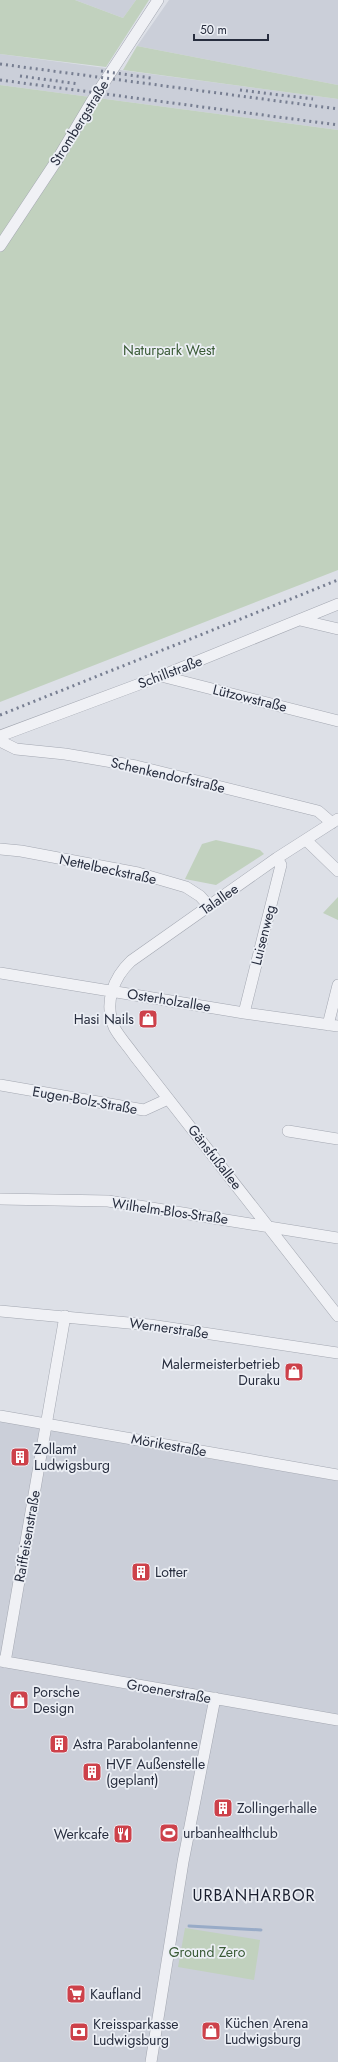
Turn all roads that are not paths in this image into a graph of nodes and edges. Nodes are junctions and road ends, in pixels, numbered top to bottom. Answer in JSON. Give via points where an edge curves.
{"nodes":[{"id":1,"x":158,"y":0,"type":"edge"},
{"id":2,"x":0,"y":246,"type":"edge"},
{"id":3,"x":338,"y":604,"type":"edge"},
{"id":4,"x":300,"y":620,"type":"junction"},
{"id":5,"x":338,"y":629,"type":"edge"},
{"id":6,"x":161,"y":676,"type":"junction"},
{"id":7,"x":338,"y":721,"type":"edge"},
{"id":8,"x":0,"y":736,"type":"edge"},
{"id":9,"x":0,"y":741,"type":"edge"},
{"id":10,"x":335,"y":821,"type":"edge"},
{"id":11,"x":306,"y":840,"type":"junction"},
{"id":12,"x":0,"y":849,"type":"edge"},
{"id":13,"x":277,"y":858,"type":"junction"},
{"id":14,"x":338,"y":872,"type":"edge"},
{"id":15,"x":209,"y":906,"type":"junction"},
{"id":16,"x":0,"y":973,"type":"edge"},
{"id":17,"x":338,"y":985,"type":"edge"},
{"id":18,"x":112,"y":991,"type":"junction"},
{"id":19,"x":244,"y":1013,"type":"junction"},
{"id":20,"x":333,"y":1025,"type":"edge"},
{"id":21,"x":0,"y":1085,"type":"edge"},
{"id":22,"x":168,"y":1099,"type":"junction"},
{"id":23,"x":288,"y":1131,"type":"dead end"},
{"id":24,"x":338,"y":1139,"type":"edge"},
{"id":25,"x":0,"y":1200,"type":"edge"},
{"id":26,"x":270,"y":1226,"type":"junction"},
{"id":27,"x":338,"y":1238,"type":"edge"},
{"id":28,"x":0,"y":1311,"type":"edge"},
{"id":29,"x":65,"y":1316,"type":"junction"},
{"id":30,"x":338,"y":1316,"type":"edge"},
{"id":31,"x":338,"y":1353,"type":"edge"},
{"id":32,"x":0,"y":1416,"type":"edge"},
{"id":33,"x":48,"y":1424,"type":"junction"},
{"id":34,"x":338,"y":1475,"type":"edge"},
{"id":35,"x":2,"y":1662,"type":"edge"},
{"id":36,"x":215,"y":1698,"type":"junction"},
{"id":37,"x":338,"y":1720,"type":"edge"},
{"id":38,"x":151,"y":2062,"type":"edge"}],
"edges":[{"from":1,"to":2,"type":"street","name":"Strombergstraße"},
{"from":3,"to":4,"type":"street","name":"Schillstraße"},
{"from":4,"to":5,"type":"street"},
{"from":4,"to":6,"type":"street","name":"Schillstraße"},
{"from":6,"to":7,"type":"street","name":"Lützowstraße"},
{"from":6,"to":8,"type":"street","name":"Schillstraße"},
{"from":9,"to":10,"type":"street","name":"Schenkendorfstraße","via":[[16,749],[65,754],[152,770],[318,811]]},
{"from":10,"to":11,"type":"street","name":"Talallee"},
{"from":11,"to":13,"type":"street","name":"Talallee"},
{"from":11,"to":14,"type":"street"},
{"from":12,"to":15,"type":"street","name":"Nettelbeckstraße","via":[[138,874],[186,887]]},
{"from":13,"to":15,"type":"street","name":"Talallee"},
{"from":13,"to":19,"type":"street","name":"Luisenweg","via":[[281,866]]},
{"from":15,"to":18,"type":"street","name":"Talallee","via":[[131,961],[117,977]]},
{"from":16,"to":18,"type":"street","name":"Osterholzallee"},
{"from":17,"to":20,"type":"street"},
{"from":18,"to":19,"type":"street","name":"Osterholzallee"},
{"from":18,"to":22,"type":"street","name":"Gänsfußallee","via":[[110,1012],[115,1028]]},
{"from":19,"to":20,"type":"street","name":"Osterholzallee"},
{"from":21,"to":22,"type":"street","name":"Eugen-Bolz-Straße","via":[[144,1110]]},
{"from":22,"to":26,"type":"street","name":"Gänsfußallee"},
{"from":23,"to":24,"type":"street"},
{"from":25,"to":26,"type":"street","name":"Wilhelm-Blos-Straße","via":[[108,1201]]},
{"from":26,"to":27,"type":"street","name":"Wilhelm-Blos-Straße"},
{"from":26,"to":30,"type":"street","name":"Gänsfußallee"},
{"from":28,"to":29,"type":"street","name":"Wernerstraße"},
{"from":29,"to":31,"type":"street","name":"Wernerstraße","via":[[150,1325]]},
{"from":29,"to":33,"type":"street","name":"Raiffeisenstraße"},
{"from":32,"to":33,"type":"street","name":"Mörikestraße"},
{"from":33,"to":34,"type":"street","name":"Mörikestraße"},
{"from":33,"to":35,"type":"street","name":"Raiffeisenstraße"},
{"from":35,"to":36,"type":"street","name":"Groenerstraße"},
{"from":36,"to":37,"type":"street","name":"Groenerstraße"},
{"from":36,"to":38,"type":"street","via":[[183,1862]]}]}
